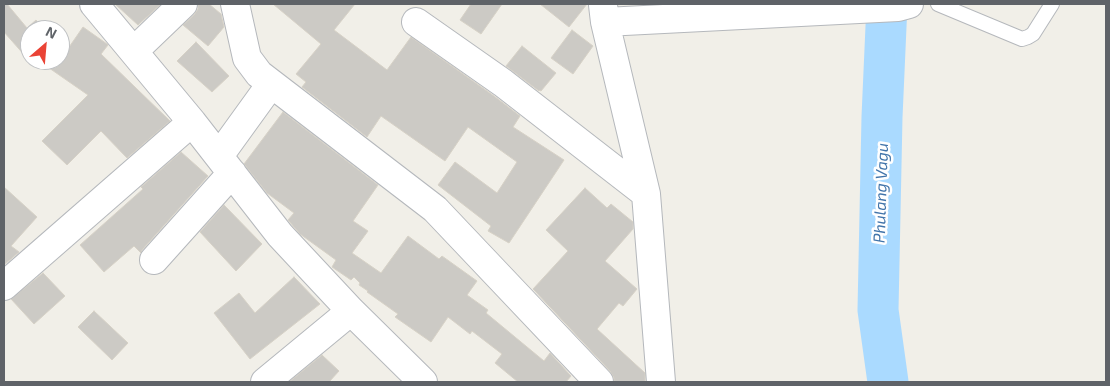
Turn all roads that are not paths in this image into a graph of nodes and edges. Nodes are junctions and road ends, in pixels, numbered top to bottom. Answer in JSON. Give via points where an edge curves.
{"nodes":[{"id":1,"x":94,"y":4,"type":"edge"},
{"id":2,"x":183,"y":4,"type":"edge"},
{"id":3,"x":234,"y":4,"type":"edge"},
{"id":4,"x":938,"y":4,"type":"edge"},
{"id":5,"x":1052,"y":4,"type":"edge"},
{"id":6,"x":903,"y":5,"type":"edge"},
{"id":7,"x":604,"y":13,"type":"edge"},
{"id":8,"x":416,"y":22,"type":"dead end"},
{"id":9,"x":134,"y":51,"type":"junction"},
{"id":10,"x":271,"y":84,"type":"junction"},
{"id":11,"x":192,"y":122,"type":"junction"},
{"id":12,"x":225,"y":164,"type":"junction"},
{"id":13,"x":646,"y":194,"type":"junction"},
{"id":14,"x":154,"y":260,"type":"dead end"},
{"id":15,"x":4,"y":286,"type":"edge"},
{"id":16,"x":351,"y":311,"type":"junction"},
{"id":17,"x":264,"y":382,"type":"edge"},
{"id":18,"x":423,"y":382,"type":"edge"},
{"id":19,"x":599,"y":382,"type":"edge"},
{"id":20,"x":661,"y":382,"type":"edge"}],
"edges":[{"from":1,"to":9,"type":"street"},
{"from":2,"to":9,"type":"street"},
{"from":3,"to":10,"type":"street","via":[[247,58]]},
{"from":4,"to":5,"type":"lane","via":[[1022,38],[1032,34]]},
{"from":6,"to":7,"type":"street","via":[[802,11]]},
{"from":7,"to":13,"type":"street"},
{"from":8,"to":13,"type":"street","via":[[503,83]]},
{"from":9,"to":11,"type":"street"},
{"from":10,"to":12,"type":"street"},
{"from":10,"to":19,"type":"street","via":[[435,209]]},
{"from":11,"to":12,"type":"street"},
{"from":11,"to":15,"type":"street"},
{"from":12,"to":14,"type":"street"},
{"from":12,"to":16,"type":"street","via":[[280,235]]},
{"from":13,"to":20,"type":"street"},
{"from":16,"to":17,"type":"street"},
{"from":16,"to":18,"type":"street"}]}
